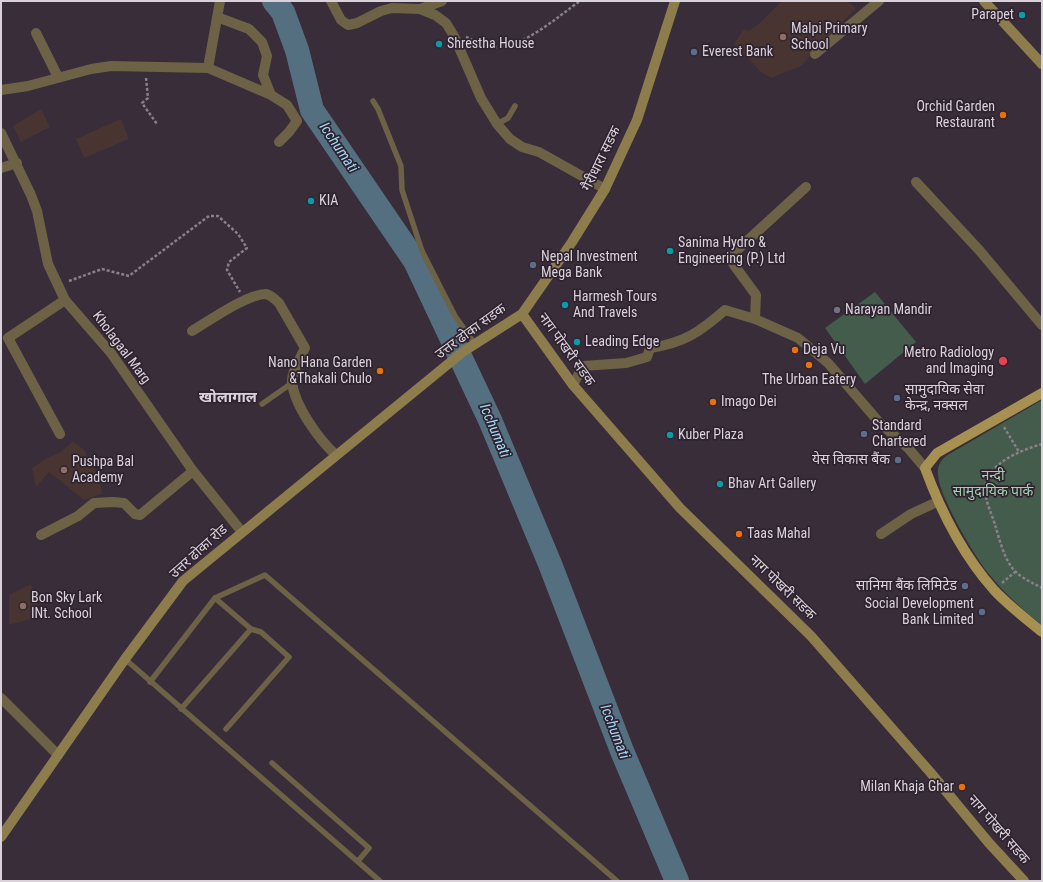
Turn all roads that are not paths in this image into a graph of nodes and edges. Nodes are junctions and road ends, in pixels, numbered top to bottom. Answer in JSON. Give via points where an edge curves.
{"nodes":[{"id":1,"x":220,"y":1,"type":"edge"},
{"id":2,"x":332,"y":1,"type":"edge"},
{"id":3,"x":442,"y":1,"type":"edge"},
{"id":4,"x":675,"y":1,"type":"edge"},
{"id":5,"x":879,"y":1,"type":"edge"},
{"id":6,"x":984,"y":1,"type":"edge"},
{"id":7,"x":430,"y":3,"type":"edge"},
{"id":8,"x":420,"y":9,"type":"junction"},
{"id":9,"x":217,"y":17,"type":"junction"},
{"id":10,"x":36,"y":33,"type":"dead end"},
{"id":11,"x":814,"y":54,"type":"dead end"},
{"id":12,"x":1042,"y":64,"type":"edge"},
{"id":13,"x":208,"y":68,"type":"junction"},
{"id":14,"x":58,"y":78,"type":"junction"},
{"id":15,"x":1,"y":90,"type":"edge"},
{"id":16,"x":271,"y":95,"type":"junction"},
{"id":17,"x":373,"y":101,"type":"dead end"},
{"id":18,"x":515,"y":106,"type":"dead end"},
{"id":19,"x":496,"y":124,"type":"junction"},
{"id":20,"x":1,"y":133,"type":"edge"},
{"id":21,"x":279,"y":142,"type":"dead end"},
{"id":22,"x":17,"y":163,"type":"junction"},
{"id":23,"x":1,"y":168,"type":"edge"},
{"id":24,"x":916,"y":182,"type":"dead end"},
{"id":25,"x":806,"y":187,"type":"dead end"},
{"id":26,"x":605,"y":189,"type":"junction"},
{"id":27,"x":65,"y":300,"type":"junction"},
{"id":28,"x":522,"y":314,"type":"junction"},
{"id":29,"x":755,"y":319,"type":"junction"},
{"id":30,"x":1042,"y":325,"type":"edge"},
{"id":31,"x":192,"y":331,"type":"dead end"},
{"id":32,"x":475,"y":344,"type":"junction"},
{"id":33,"x":438,"y":374,"type":"joint"},
{"id":34,"x":292,"y":383,"type":"junction"},
{"id":35,"x":572,"y":385,"type":"junction"},
{"id":36,"x":1042,"y":393,"type":"edge"},
{"id":37,"x":262,"y":404,"type":"dead end"},
{"id":38,"x":60,"y":434,"type":"dead end"},
{"id":39,"x":336,"y":455,"type":"junction"},
{"id":40,"x":925,"y":468,"type":"junction"},
{"id":41,"x":193,"y":471,"type":"junction"},
{"id":42,"x":937,"y":502,"type":"junction"},
{"id":43,"x":242,"y":532,"type":"junction"},
{"id":44,"x":881,"y":534,"type":"dead end"},
{"id":45,"x":40,"y":535,"type":"dead end"},
{"id":46,"x":214,"y":598,"type":"junction"},
{"id":47,"x":251,"y":629,"type":"junction"},
{"id":48,"x":1042,"y":632,"type":"edge"},
{"id":49,"x":125,"y":659,"type":"junction"},
{"id":50,"x":150,"y":682,"type":"junction"},
{"id":51,"x":1,"y":698,"type":"edge"},
{"id":52,"x":181,"y":709,"type":"junction"},
{"id":53,"x":226,"y":729,"type":"dead end"},
{"id":54,"x":58,"y":755,"type":"junction"},
{"id":55,"x":272,"y":763,"type":"dead end"},
{"id":56,"x":2,"y":833,"type":"edge"},
{"id":57,"x":358,"y":862,"type":"junction"},
{"id":58,"x":380,"y":881,"type":"edge"},
{"id":59,"x":617,"y":881,"type":"edge"},
{"id":60,"x":1024,"y":881,"type":"edge"}],
"edges":[{"from":1,"to":9,"type":"street"},
{"from":2,"to":8,"type":"street","via":[[341,20],[348,25],[358,24],[392,8]]},
{"from":3,"to":7,"type":"street"},
{"from":4,"to":26,"type":"main road","name":"गैरीधारा सडक","via":[[637,120]]},
{"from":5,"to":11,"type":"street"},
{"from":6,"to":12,"type":"main road"},
{"from":7,"to":8,"type":"street"},
{"from":8,"to":19,"type":"street","via":[[446,23]]},
{"from":9,"to":13,"type":"street"},
{"from":9,"to":16,"type":"street","via":[[249,29],[262,42],[267,56],[263,75]]},
{"from":10,"to":14,"type":"street"},
{"from":13,"to":14,"type":"street","via":[[111,66]]},
{"from":13,"to":16,"type":"street"},
{"from":14,"to":15,"type":"street"},
{"from":16,"to":21,"type":"street","via":[[287,105],[297,121]]},
{"from":17,"to":32,"type":"lane","via":[[401,166],[402,190],[422,252],[455,316]]},
{"from":18,"to":19,"type":"lane","via":[[508,118]]},
{"from":19,"to":26,"type":"street","via":[[522,147],[539,152]]},
{"from":20,"to":22,"type":"street","name":"Kholagaal Marg"},
{"from":22,"to":23,"type":"street"},
{"from":22,"to":27,"type":"street","name":"Kholagaal Marg","via":[[37,211],[48,264]]},
{"from":24,"to":30,"type":"street","via":[[980,251]]},
{"from":25,"to":29,"type":"street","via":[[736,251],[731,259],[756,295]]},
{"from":26,"to":28,"type":"main road","name":"गैरीधारा सडक"},
{"from":27,"to":38,"type":"street","via":[[8,338]]},
{"from":27,"to":41,"type":"street","name":"Kholagaal Marg","via":[[111,353]]},
{"from":28,"to":32,"type":"main road","name":"उत्तर ढोका सडक"},
{"from":28,"to":35,"type":"main road","name":"नाग पोखरी सडक"},
{"from":29,"to":35,"type":"street","via":[[725,310],[700,331],[671,345],[650,348],[647,357],[626,363],[583,366]]},
{"from":29,"to":40,"type":"street","via":[[798,338],[828,363],[878,421],[908,448]]},
{"from":31,"to":34,"type":"street","via":[[245,300],[266,294],[273,297],[305,348]]},
{"from":32,"to":33,"type":"main road","name":"उत्तर ढोका सडक"},
{"from":33,"to":39,"type":"main road","name":"उत्तर ढोका रोड"},
{"from":34,"to":37,"type":"lane"},
{"from":34,"to":39,"type":"street","via":[[297,400],[310,423]]},
{"from":35,"to":60,"type":"main road","name":"नाग पोखरी सडक","via":[[680,508],[811,636]]},
{"from":36,"to":40,"type":"main road","via":[[937,453]]},
{"from":39,"to":43,"type":"main road","name":"उत्तर ढोका रोड"},
{"from":40,"to":42,"type":"main road"},
{"from":41,"to":43,"type":"street","name":"Kholagaal Marg"},
{"from":41,"to":45,"type":"street","via":[[140,515],[124,503],[94,503],[78,516]]},
{"from":42,"to":44,"type":"street","via":[[911,514]]},
{"from":42,"to":48,"type":"main road","via":[[974,566]]},
{"from":43,"to":49,"type":"main road","name":"उत्तर ढोका रोड","via":[[183,581]]},
{"from":46,"to":47,"type":"lane"},
{"from":46,"to":50,"type":"lane"},
{"from":46,"to":59,"type":"lane","via":[[265,575]]},
{"from":47,"to":52,"type":"lane"},
{"from":47,"to":53,"type":"lane","via":[[260,632],[289,657]]},
{"from":49,"to":50,"type":"lane"},
{"from":49,"to":54,"type":"main road","name":"उत्तर ढोका रोड"},
{"from":50,"to":52,"type":"lane"},
{"from":51,"to":54,"type":"street"},
{"from":52,"to":57,"type":"lane"},
{"from":54,"to":56,"type":"main road","name":"उत्तर ढोका रोड"},
{"from":55,"to":57,"type":"lane","via":[[370,848]]},
{"from":57,"to":58,"type":"lane"}]}
